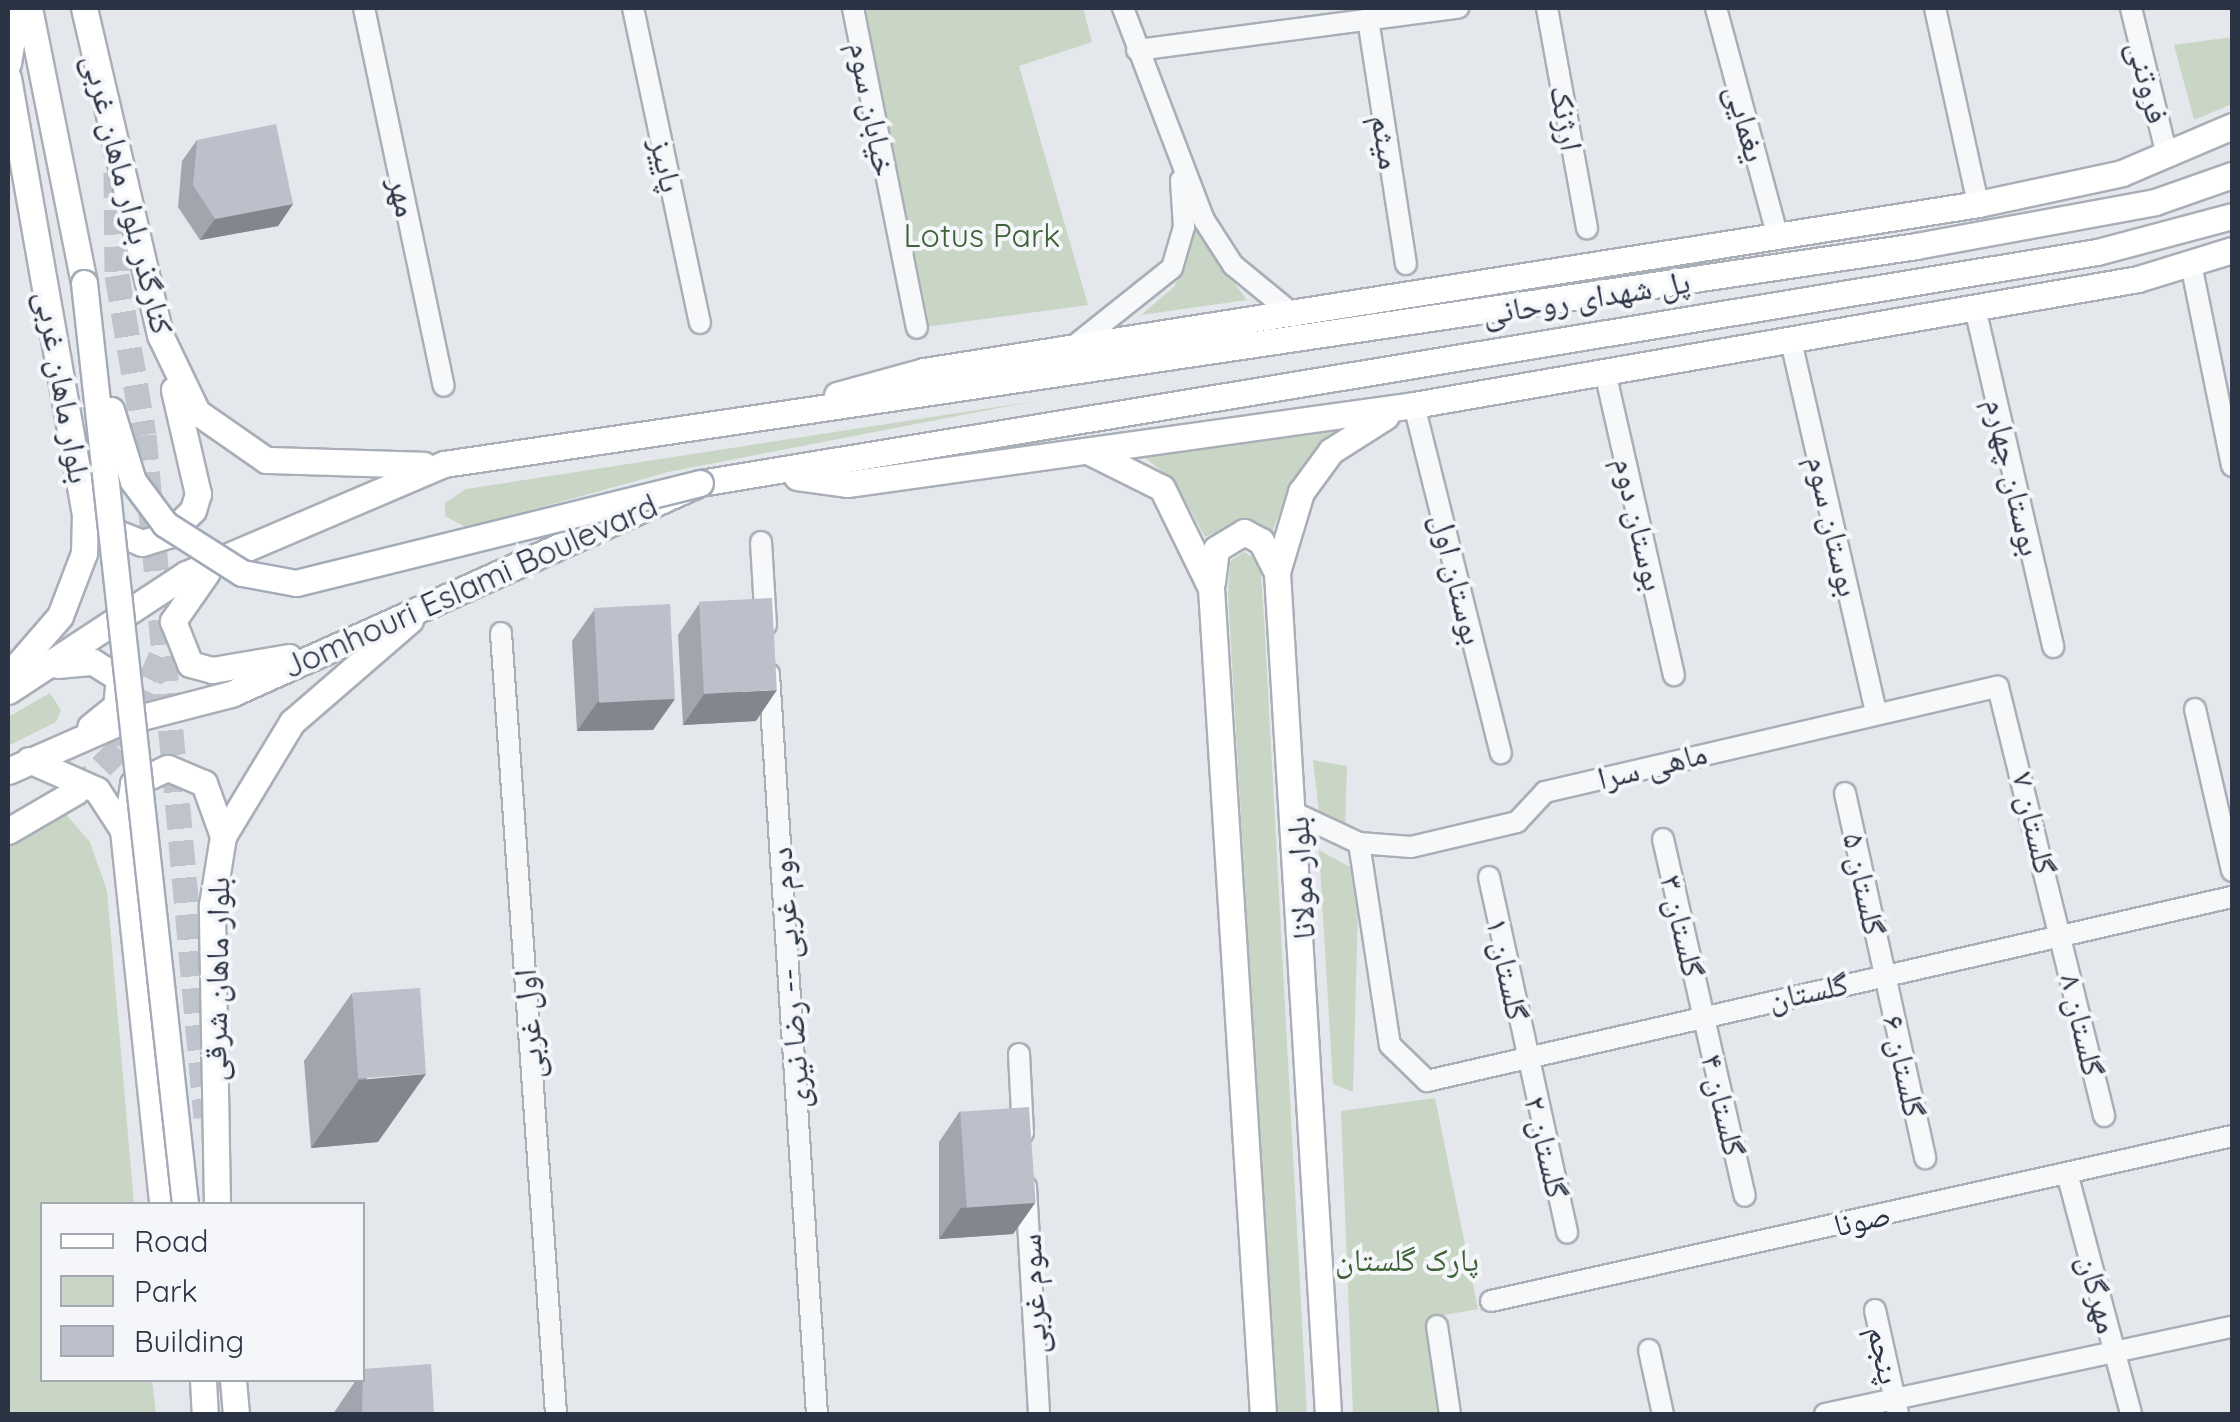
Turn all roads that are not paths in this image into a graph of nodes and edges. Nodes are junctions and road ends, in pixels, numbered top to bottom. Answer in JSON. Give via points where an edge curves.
{"nodes":[{"id":1,"x":18,"y":8,"type":"edge"},
{"id":2,"x":29,"y":8,"type":"edge"},
{"id":3,"x":84,"y":8,"type":"edge"},
{"id":4,"x":364,"y":8,"type":"edge"},
{"id":5,"x":633,"y":8,"type":"edge"},
{"id":6,"x":853,"y":8,"type":"edge"},
{"id":7,"x":1122,"y":8,"type":"edge"},
{"id":8,"x":1456,"y":8,"type":"edge"},
{"id":9,"x":1547,"y":8,"type":"edge"},
{"id":10,"x":1716,"y":8,"type":"edge"},
{"id":11,"x":1935,"y":8,"type":"edge"},
{"id":12,"x":2131,"y":8,"type":"edge"},
{"id":13,"x":1368,"y":19,"type":"junction"},
{"id":14,"x":1137,"y":50,"type":"junction"},
{"id":15,"x":8,"y":63,"type":"edge"},
{"id":16,"x":8,"y":78,"type":"edge"},
{"id":17,"x":2232,"y":126,"type":"edge"},
{"id":18,"x":2167,"y":156,"type":"junction"},
{"id":19,"x":1180,"y":168,"type":"junction"},
{"id":20,"x":2232,"y":175,"type":"edge"},
{"id":21,"x":1978,"y":204,"type":"junction"},
{"id":22,"x":2232,"y":216,"type":"edge"},
{"id":23,"x":1587,"y":228,"type":"dead end"},
{"id":24,"x":1778,"y":238,"type":"junction"},
{"id":25,"x":2232,"y":250,"type":"edge"},
{"id":26,"x":1406,"y":264,"type":"dead end"},
{"id":27,"x":2191,"y":264,"type":"junction"},
{"id":28,"x":84,"y":283,"type":"junction"},
{"id":29,"x":1975,"y":308,"type":"junction"},
{"id":30,"x":1295,"y":316,"type":"junction"},
{"id":31,"x":700,"y":323,"type":"dead end"},
{"id":32,"x":917,"y":328,"type":"dead end"},
{"id":33,"x":160,"y":336,"type":"junction"},
{"id":34,"x":1791,"y":340,"type":"junction"},
{"id":35,"x":1070,"y":349,"type":"junction"},
{"id":36,"x":1605,"y":372,"type":"junction"},
{"id":37,"x":444,"y":386,"type":"dead end"},
{"id":38,"x":1414,"y":405,"type":"junction"},
{"id":39,"x":763,"y":415,"type":"junction"},
{"id":40,"x":944,"y":442,"type":"joint"},
{"id":41,"x":1079,"y":450,"type":"junction"},
{"id":42,"x":78,"y":454,"type":"junction"},
{"id":43,"x":444,"y":464,"type":"junction"},
{"id":44,"x":2232,"y":466,"type":"edge"},
{"id":45,"x":777,"y":474,"type":"junction"},
{"id":46,"x":700,"y":483,"type":"junction"},
{"id":47,"x":284,"y":526,"type":"junction"},
{"id":48,"x":761,"y":542,"type":"dead end"},
{"id":49,"x":1277,"y":572,"type":"junction"},
{"id":50,"x":1212,"y":588,"type":"junction"},
{"id":51,"x":435,"y":598,"type":"junction"},
{"id":52,"x":500,"y":634,"type":"dead end"},
{"id":53,"x":2054,"y":647,"type":"dead end"},
{"id":54,"x":319,"y":652,"type":"junction"},
{"id":55,"x":52,"y":666,"type":"junction"},
{"id":56,"x":8,"y":676,"type":"edge"},
{"id":57,"x":1674,"y":676,"type":"dead end"},
{"id":58,"x":8,"y":691,"type":"edge"},
{"id":59,"x":2194,"y":709,"type":"dead end"},
{"id":60,"x":1876,"y":711,"type":"junction"},
{"id":61,"x":2009,"y":711,"type":"joint"},
{"id":62,"x":65,"y":743,"type":"junction"},
{"id":63,"x":1502,"y":753,"type":"dead end"},
{"id":64,"x":18,"y":766,"type":"edge"},
{"id":65,"x":75,"y":792,"type":"tunnel mouth"},
{"id":66,"x":1845,"y":793,"type":"dead end"},
{"id":67,"x":1297,"y":814,"type":"junction"},
{"id":68,"x":8,"y":830,"type":"edge"},
{"id":69,"x":224,"y":836,"type":"junction"},
{"id":70,"x":1663,"y":839,"type":"dead end"},
{"id":71,"x":1359,"y":843,"type":"junction"},
{"id":72,"x":128,"y":849,"type":"junction"},
{"id":73,"x":2232,"y":872,"type":"edge"},
{"id":74,"x":1490,"y":877,"type":"dead end"},
{"id":75,"x":2232,"y":897,"type":"edge"},
{"id":76,"x":2061,"y":934,"type":"junction"},
{"id":77,"x":1884,"y":974,"type":"junction"},
{"id":78,"x":1703,"y":1014,"type":"junction"},
{"id":79,"x":1019,"y":1054,"type":"dead end"},
{"id":80,"x":1528,"y":1061,"type":"junction"},
{"id":81,"x":2104,"y":1116,"type":"dead end"},
{"id":82,"x":2232,"y":1136,"type":"edge"},
{"id":83,"x":1925,"y":1158,"type":"dead end"},
{"id":84,"x":2067,"y":1173,"type":"junction"},
{"id":85,"x":1745,"y":1196,"type":"dead end"},
{"id":86,"x":162,"y":1202,"type":"edge"},
{"id":87,"x":186,"y":1202,"type":"edge"},
{"id":88,"x":216,"y":1202,"type":"edge"},
{"id":89,"x":1567,"y":1233,"type":"dead end"},
{"id":90,"x":1491,"y":1301,"type":"dead end"},
{"id":91,"x":1875,"y":1310,"type":"dead end"},
{"id":92,"x":1436,"y":1326,"type":"dead end"},
{"id":93,"x":2232,"y":1327,"type":"edge"},
{"id":94,"x":1649,"y":1350,"type":"dead end"},
{"id":95,"x":2114,"y":1352,"type":"junction"},
{"id":96,"x":203,"y":1382,"type":"edge"},
{"id":97,"x":233,"y":1382,"type":"edge"},
{"id":98,"x":1896,"y":1407,"type":"edge"},
{"id":99,"x":205,"y":1414,"type":"edge"},
{"id":100,"x":236,"y":1414,"type":"edge"},
{"id":101,"x":556,"y":1414,"type":"edge"},
{"id":102,"x":817,"y":1414,"type":"edge"},
{"id":103,"x":1039,"y":1414,"type":"edge"},
{"id":104,"x":1263,"y":1414,"type":"edge"},
{"id":105,"x":1328,"y":1414,"type":"edge"},
{"id":106,"x":1450,"y":1414,"type":"edge"},
{"id":107,"x":1663,"y":1414,"type":"edge"},
{"id":108,"x":1825,"y":1414,"type":"edge"},
{"id":109,"x":2130,"y":1414,"type":"edge"}],
"edges":[{"from":1,"to":15,"type":"main road"},
{"from":2,"to":28,"type":"main road","name":"بلوار ماهان غربی"},
{"from":3,"to":33,"type":"main road","name":"کنارگذر بلوار ماهان غربی"},
{"from":4,"to":37,"type":"street","name":"مهر"},
{"from":5,"to":31,"type":"street","name":"پاییز"},
{"from":6,"to":32,"type":"street","name":"خیابان سوم"},
{"from":7,"to":14,"type":"street"},
{"from":8,"to":13,"type":"street"},
{"from":9,"to":23,"type":"street","name":"ارژنک"},
{"from":10,"to":24,"type":"street","name":"یغمایی"},
{"from":11,"to":21,"type":"street"},
{"from":12,"to":18,"type":"street","name":"فروتنی"},
{"from":13,"to":14,"type":"street"},
{"from":13,"to":26,"type":"street","name":"میثم"},
{"from":14,"to":19,"type":"street"},
{"from":16,"to":42,"type":"main road","name":"بلوار ماهان غربی"},
{"from":17,"to":18,"type":"main road"},
{"from":18,"to":21,"type":"main road"},
{"from":19,"to":30,"type":"street","via":[[1233,264]]},
{"from":19,"to":35,"type":"street","via":[[1184,227],[1172,268]]},
{"from":20,"to":39,"type":"main road","name":"پل شهدای روحانی","via":[[2155,202],[1916,246],[934,398]]},
{"from":21,"to":24,"type":"main road"},
{"from":22,"to":40,"type":"main road","name":"پل شهدای روحانی","via":[[2097,252]]},
{"from":24,"to":30,"type":"main road"},
{"from":25,"to":27,"type":"main road"},
{"from":27,"to":29,"type":"main road"},
{"from":27,"to":44,"type":"street"},
{"from":28,"to":46,"type":"main road","bridge":true,"via":[[133,481],[197,552],[242,572],[296,583],[344,578],[550,513]]},
{"from":28,"to":87,"type":"main road","bridge":true},
{"from":29,"to":34,"type":"main road"},
{"from":29,"to":53,"type":"street","name":"بوستان چهارم"},
{"from":30,"to":35,"type":"main road"},
{"from":33,"to":42,"type":"main road","via":[[194,470],[193,510],[160,540],[128,542],[98,504]]},
{"from":33,"to":43,"type":"main road","name":"کنارگذر بلوار ماهان غربی","via":[[197,412],[266,460]]},
{"from":34,"to":36,"type":"main road"},
{"from":34,"to":60,"type":"street","name":"بوستان سوم"},
{"from":35,"to":39,"type":"main road","via":[[924,371]]},
{"from":36,"to":38,"type":"main road"},
{"from":36,"to":57,"type":"street","name":"بوستان دوم"},
{"from":38,"to":41,"type":"main road"},
{"from":38,"to":49,"type":"main road","name":"بلوار مولانا","via":[[1364,424],[1331,451],[1301,492]]},
{"from":38,"to":63,"type":"street","name":"بوستان اول"},
{"from":39,"to":43,"type":"main road"},
{"from":40,"to":45,"type":"main road","name":"Jomhouri Eslami Boulevard"},
{"from":41,"to":45,"type":"main road","via":[[847,484]]},
{"from":41,"to":50,"type":"main road","via":[[1119,460],[1162,488]]},
{"from":42,"to":56,"type":"main road","name":"بلوار ماهان غربی","via":[[85,513],[74,585],[42,643]]},
{"from":43,"to":47,"type":"main road"},
{"from":45,"to":46,"type":"main road","name":"Jomhouri Eslami Boulevard"},
{"from":46,"to":51,"type":"main road","name":"Jomhouri Eslami Boulevard"},
{"from":47,"to":54,"type":"main road","via":[[192,584],[173,621],[176,646],[190,664],[212,670]]},
{"from":47,"to":55,"type":"main road","via":[[186,574]]},
{"from":48,"to":102,"type":"street","name":"دوم غربی -- رضا نیری"},
{"from":49,"to":50,"type":"main road","via":[[1261,541],[1244,532],[1216,549]]},
{"from":49,"to":67,"type":"main road","name":"بلوار مولانا"},
{"from":50,"to":104,"type":"main road"},
{"from":51,"to":54,"type":"main road","name":"Jomhouri Eslami Boulevard"},
{"from":51,"to":69,"type":"main road","name":"بلوار ماهان شرقی","via":[[292,722]]},
{"from":52,"to":101,"type":"street","name":"اول غربی"},
{"from":54,"to":62,"type":"main road","name":"Jomhouri Eslami Boulevard","via":[[194,708]]},
{"from":55,"to":58,"type":"main road"},
{"from":55,"to":62,"type":"main road","via":[[94,662],[119,678],[116,706]]},
{"from":59,"to":73,"type":"street"},
{"from":60,"to":61,"type":"street","name":"ماهی سرا","via":[[1988,685]]},
{"from":60,"to":71,"type":"street","name":"ماهی سرا","via":[[1545,792],[1507,826],[1411,847]]},
{"from":61,"to":76,"type":"street","name":"گلستان ۷"},
{"from":62,"to":64,"type":"main road","name":"Jomhouri Eslami Boulevard"},
{"from":64,"to":72,"type":"main road","name":"بلوار ماهان شرقی","via":[[97,790]]},
{"from":65,"to":68,"type":"main road"},
{"from":66,"to":77,"type":"street","name":"گلستان ۵"},
{"from":67,"to":71,"type":"street","name":"ماهی سرا"},
{"from":67,"to":105,"type":"main road","name":"بلوار مولانا"},
{"from":69,"to":72,"type":"main road","via":[[204,783],[168,768],[125,798]]},
{"from":69,"to":88,"type":"main road","name":"بلوار ماهان شرقی","via":[[212,906]]},
{"from":70,"to":78,"type":"street","name":"گلستان ۳"},
{"from":71,"to":80,"type":"street","name":"گلستان","via":[[1394,1055],[1427,1081]]},
{"from":72,"to":86,"type":"main road","name":"بلوار ماهان شرقی"},
{"from":74,"to":80,"type":"street","name":"گلستان ۱"},
{"from":75,"to":76,"type":"street","name":"گلستان"},
{"from":76,"to":77,"type":"street","name":"گلستان"},
{"from":76,"to":81,"type":"street","name":"گلستان ۸"},
{"from":77,"to":78,"type":"street","name":"گلستان"},
{"from":77,"to":83,"type":"street","name":"گلستان ۶"},
{"from":78,"to":80,"type":"street","name":"گلستان"},
{"from":78,"to":85,"type":"street","name":"گلستان ۴"},
{"from":79,"to":103,"type":"street","name":"سوم غربی"},
{"from":80,"to":89,"type":"street","name":"گلستان ۲"},
{"from":82,"to":84,"type":"street","name":"صونا"},
{"from":84,"to":90,"type":"street","name":"صونا"},
{"from":84,"to":95,"type":"street","name":"مهرگان"},
{"from":91,"to":98,"type":"street","name":"پنجم"},
{"from":92,"to":106,"type":"street"},
{"from":93,"to":95,"type":"street"},
{"from":94,"to":107,"type":"street"},
{"from":95,"to":98,"type":"street"},
{"from":95,"to":109,"type":"street","name":"مهرگان"},
{"from":96,"to":99,"type":"main road"},
{"from":97,"to":100,"type":"main road"},
{"from":98,"to":108,"type":"street"}]}
